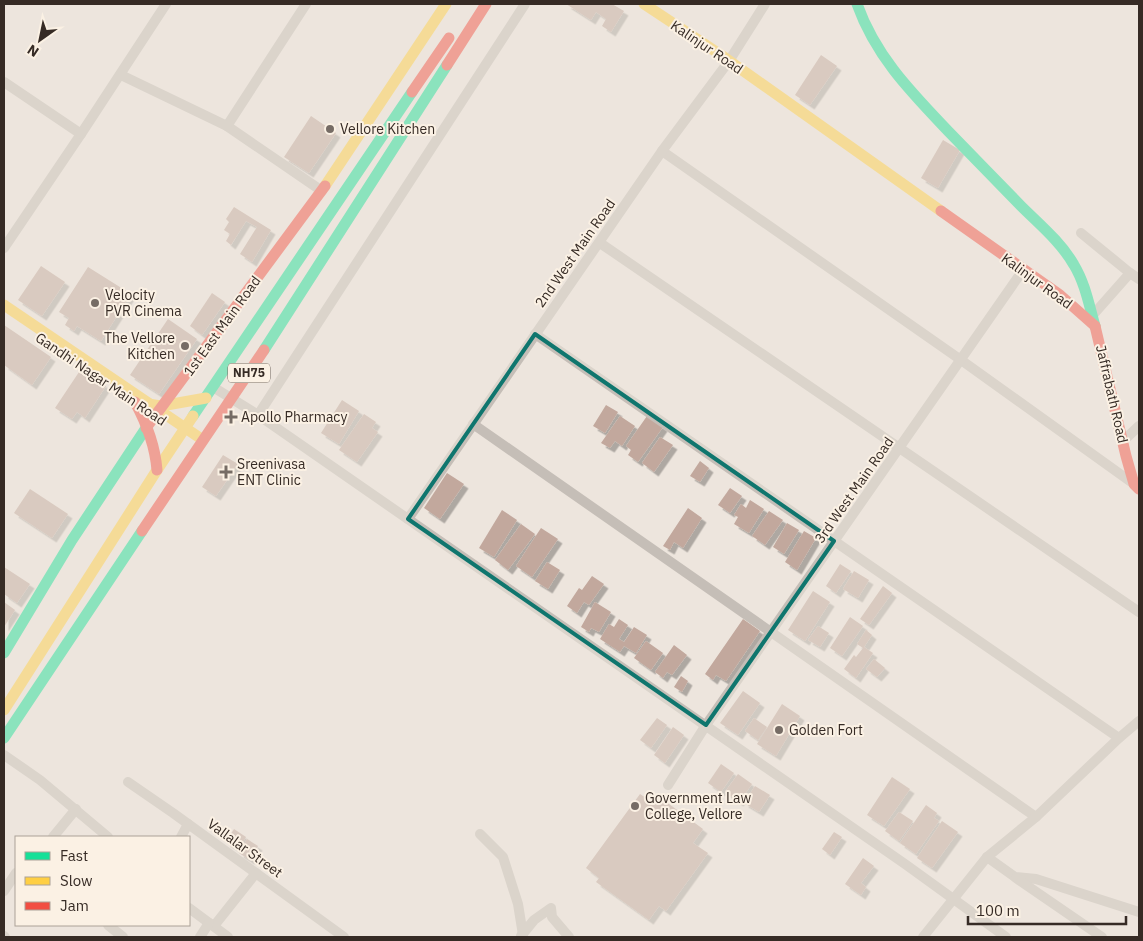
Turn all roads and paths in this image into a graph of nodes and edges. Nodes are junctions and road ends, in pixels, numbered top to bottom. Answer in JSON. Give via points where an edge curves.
{"nodes":[{"id":1,"x":166,"y":4,"type":"edge"},
{"id":2,"x":306,"y":4,"type":"edge"},
{"id":3,"x":446,"y":4,"type":"edge"},
{"id":4,"x":486,"y":4,"type":"edge"},
{"id":5,"x":525,"y":4,"type":"edge"},
{"id":6,"x":644,"y":4,"type":"edge"},
{"id":7,"x":765,"y":4,"type":"edge"},
{"id":8,"x":857,"y":4,"type":"edge"},
{"id":9,"x":456,"y":28,"type":"dead end"},
{"id":10,"x":729,"y":61,"type":"junction"},
{"id":11,"x":121,"y":75,"type":"junction"},
{"id":12,"x":4,"y":82,"type":"edge"},
{"id":13,"x":227,"y":126,"type":"junction"},
{"id":14,"x":81,"y":134,"type":"junction"},
{"id":15,"x":662,"y":151,"type":"junction"},
{"id":16,"x":322,"y":191,"type":"junction"},
{"id":17,"x":1081,"y":233,"type":"dead end"},
{"id":18,"x":600,"y":243,"type":"junction"},
{"id":19,"x":4,"y":248,"type":"edge"},
{"id":20,"x":1023,"y":270,"type":"junction"},
{"id":21,"x":1130,"y":273,"type":"junction"},
{"id":22,"x":1139,"y":279,"type":"edge"},
{"id":23,"x":4,"y":305,"type":"edge"},
{"id":24,"x":4,"y":312,"type":"edge"},
{"id":25,"x":1094,"y":321,"type":"junction"},
{"id":26,"x":535,"y":334,"type":"junction"},
{"id":27,"x":961,"y":360,"type":"junction"},
{"id":28,"x":213,"y":387,"type":"junction"},
{"id":29,"x":206,"y":398,"type":"junction"},
{"id":30,"x":232,"y":399,"type":"junction"},
{"id":31,"x":135,"y":402,"type":"junction"},
{"id":32,"x":156,"y":409,"type":"junction"},
{"id":33,"x":258,"y":415,"type":"junction"},
{"id":34,"x":473,"y":424,"type":"junction"},
{"id":35,"x":148,"y":426,"type":"junction"},
{"id":36,"x":1139,"y":426,"type":"edge"},
{"id":37,"x":184,"y":431,"type":"junction"},
{"id":38,"x":1123,"y":441,"type":"junction"},
{"id":39,"x":201,"y":443,"type":"junction"},
{"id":40,"x":899,"y":449,"type":"junction"},
{"id":41,"x":156,"y":470,"type":"junction"},
{"id":42,"x":1137,"y":486,"type":"edge"},
{"id":43,"x":408,"y":519,"type":"junction"},
{"id":44,"x":834,"y":541,"type":"junction"},
{"id":45,"x":1139,"y":612,"type":"edge"},
{"id":46,"x":771,"y":632,"type":"junction"},
{"id":47,"x":4,"y":650,"type":"edge"},
{"id":48,"x":4,"y":710,"type":"edge"},
{"id":49,"x":1139,"y":721,"type":"edge"},
{"id":50,"x":706,"y":725,"type":"junction"},
{"id":51,"x":4,"y":738,"type":"edge"},
{"id":52,"x":1119,"y":738,"type":"junction"},
{"id":53,"x":4,"y":755,"type":"edge"},
{"id":54,"x":128,"y":782,"type":"dead end"},
{"id":55,"x":668,"y":785,"type":"dead end"},
{"id":56,"x":76,"y":809,"type":"junction"},
{"id":57,"x":1036,"y":817,"type":"junction"},
{"id":58,"x":188,"y":824,"type":"junction"},
{"id":59,"x":480,"y":834,"type":"dead end"},
{"id":60,"x":53,"y":836,"type":"edge"},
{"id":61,"x":107,"y":836,"type":"edge"},
{"id":62,"x":182,"y":836,"type":"edge"},
{"id":63,"x":987,"y":857,"type":"junction"},
{"id":64,"x":256,"y":873,"type":"junction"},
{"id":65,"x":15,"y":874,"type":"edge"},
{"id":66,"x":1015,"y":877,"type":"junction"},
{"id":67,"x":4,"y":891,"type":"edge"},
{"id":68,"x":953,"y":900,"type":"junction"},
{"id":69,"x":190,"y":909,"type":"edge"},
{"id":70,"x":1139,"y":912,"type":"edge"},
{"id":71,"x":211,"y":925,"type":"junction"},
{"id":72,"x":109,"y":926,"type":"edge"},
{"id":73,"x":522,"y":936,"type":"edge"},
{"id":74,"x":123,"y":937,"type":"edge"},
{"id":75,"x":200,"y":937,"type":"edge"},
{"id":76,"x":228,"y":937,"type":"edge"},
{"id":77,"x":344,"y":937,"type":"edge"},
{"id":78,"x":569,"y":937,"type":"edge"},
{"id":79,"x":923,"y":937,"type":"edge"},
{"id":80,"x":1006,"y":937,"type":"edge"},
{"id":81,"x":1102,"y":937,"type":"edge"}],
"edges":[{"from":1,"to":11,"type":"street"},
{"from":2,"to":13,"type":"street"},
{"from":3,"to":16,"type":"main road","name":"1st East Main Road"},
{"from":4,"to":30,"type":"main road","number":"NH75"},
{"from":5,"to":33,"type":"street"},
{"from":6,"to":10,"type":"main road","name":"Kalinjur Road"},
{"from":7,"to":10,"type":"street","name":"2nd West Main Road"},
{"from":8,"to":25,"type":"main road","name":"Kalinjur Road","via":[[876,48],[905,83],[1074,264]]},
{"from":9,"to":28,"type":"main road","number":"NH75"},
{"from":10,"to":15,"type":"street","name":"2nd West Main Road"},
{"from":10,"to":20,"type":"main road","name":"Kalinjur Road"},
{"from":11,"to":13,"type":"street"},
{"from":11,"to":14,"type":"street"},
{"from":12,"to":14,"type":"street"},
{"from":13,"to":16,"type":"street"},
{"from":14,"to":19,"type":"street"},
{"from":15,"to":18,"type":"street","name":"2nd West Main Road"},
{"from":15,"to":27,"type":"street"},
{"from":16,"to":32,"type":"main road","name":"1st East Main Road","via":[[195,364]]},
{"from":17,"to":21,"type":"street"},
{"from":18,"to":26,"type":"street","name":"2nd West Main Road"},
{"from":18,"to":40,"type":"street"},
{"from":20,"to":25,"type":"main road","name":"Kalinjur Road"},
{"from":20,"to":27,"type":"street","name":"3rd West Main Road"},
{"from":21,"to":22,"type":"street"},
{"from":21,"to":25,"type":"street"},
{"from":23,"to":32,"type":"main road","name":"Gandhi Nagar Main Road"},
{"from":24,"to":31,"type":"main road","name":"Gandhi Nagar Main Road"},
{"from":25,"to":38,"type":"main road","name":"Jaffrabath Road"},
{"from":26,"to":34,"type":"street","name":"2nd West Main Road"},
{"from":26,"to":44,"type":"street"},
{"from":27,"to":40,"type":"street","name":"3rd West Main Road"},
{"from":27,"to":42,"type":"street"},
{"from":28,"to":29,"type":"main road","number":"NH75"},
{"from":28,"to":30,"type":"street"},
{"from":29,"to":32,"type":"main road"},
{"from":29,"to":37,"type":"main road","number":"NH75"},
{"from":30,"to":33,"type":"street"},
{"from":30,"to":39,"type":"main road","number":"NH75"},
{"from":31,"to":32,"type":"main road"},
{"from":31,"to":35,"type":"main road"},
{"from":32,"to":35,"type":"main road","name":"1st East Main Road"},
{"from":32,"to":37,"type":"main road","name":"Gandhi Nagar Main Road"},
{"from":33,"to":43,"type":"street"},
{"from":34,"to":43,"type":"street","name":"2nd West Main Road"},
{"from":34,"to":46,"type":"street"},
{"from":35,"to":41,"type":"main road"},
{"from":35,"to":47,"type":"main road","name":"1st East Main Road"},
{"from":36,"to":38,"type":"street"},
{"from":37,"to":39,"type":"main road","name":"Gandhi Nagar Main Road"},
{"from":37,"to":41,"type":"main road","number":"NH75"},
{"from":38,"to":42,"type":"main road","name":"Jaffrabath Road"},
{"from":39,"to":51,"type":"main road","number":"NH75"},
{"from":40,"to":44,"type":"street","name":"3rd West Main Road"},
{"from":40,"to":45,"type":"street"},
{"from":41,"to":48,"type":"main road","number":"NH75"},
{"from":43,"to":50,"type":"street"},
{"from":44,"to":46,"type":"street","name":"3rd West Main Road"},
{"from":44,"to":52,"type":"street"},
{"from":46,"to":50,"type":"street","name":"3rd West Main Road"},
{"from":46,"to":57,"type":"street"},
{"from":49,"to":52,"type":"street"},
{"from":50,"to":55,"type":"street","name":"3rd West Main Road"},
{"from":50,"to":68,"type":"street"},
{"from":52,"to":57,"type":"street"},
{"from":53,"to":56,"type":"street"},
{"from":54,"to":58,"type":"street","name":"Vallalar Street"},
{"from":56,"to":60,"type":"street"},
{"from":56,"to":61,"type":"street"},
{"from":57,"to":63,"type":"street"},
{"from":58,"to":62,"type":"street"},
{"from":58,"to":64,"type":"street","name":"Vallalar Street"},
{"from":59,"to":73,"type":"street","via":[[503,857],[518,904]]},
{"from":63,"to":66,"type":"street"},
{"from":63,"to":68,"type":"street"},
{"from":64,"to":71,"type":"street"},
{"from":64,"to":77,"type":"street","name":"Vallalar Street"},
{"from":65,"to":67,"type":"street"},
{"from":66,"to":70,"type":"street","via":[[1036,879]]},
{"from":66,"to":81,"type":"street"},
{"from":68,"to":79,"type":"street"},
{"from":68,"to":80,"type":"street"},
{"from":69,"to":71,"type":"street"},
{"from":71,"to":75,"type":"street"},
{"from":71,"to":76,"type":"street"},
{"from":72,"to":74,"type":"street"},
{"from":73,"to":78,"type":"street","via":[[534,920],[551,908],[552,917]]}]}
